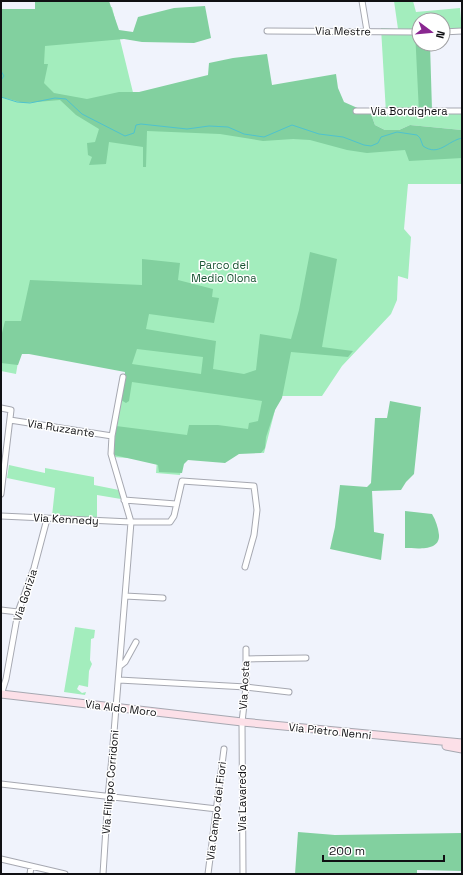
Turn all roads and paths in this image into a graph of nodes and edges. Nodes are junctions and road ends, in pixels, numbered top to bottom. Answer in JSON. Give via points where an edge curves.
{"nodes":[{"id":1,"x":362,"y":1,"type":"edge"},
{"id":2,"x":266,"y":31,"type":"dead end"},
{"id":3,"x":367,"y":31,"type":"junction"},
{"id":4,"x":411,"y":32,"type":"edge"},
{"id":5,"x":451,"y":32,"type":"edge"},
{"id":6,"x":462,"y":32,"type":"edge"},
{"id":7,"x":356,"y":111,"type":"dead end"},
{"id":8,"x":462,"y":111,"type":"edge"},
{"id":9,"x":123,"y":377,"type":"dead end"},
{"id":10,"x":1,"y":408,"type":"edge"},
{"id":11,"x":10,"y":420,"type":"junction"},
{"id":12,"x":112,"y":436,"type":"junction"},
{"id":13,"x":3,"y":461,"type":"edge"},
{"id":14,"x":1,"y":494,"type":"edge"},
{"id":15,"x":124,"y":500,"type":"junction"},
{"id":16,"x":176,"y":504,"type":"junction"},
{"id":17,"x":1,"y":516,"type":"edge"},
{"id":18,"x":47,"y":519,"type":"junction"},
{"id":19,"x":131,"y":522,"type":"junction"},
{"id":20,"x":245,"y":567,"type":"dead end"},
{"id":21,"x":125,"y":596,"type":"junction"},
{"id":22,"x":163,"y":598,"type":"dead end"},
{"id":23,"x":1,"y":610,"type":"edge"},
{"id":24,"x":18,"y":612,"type":"junction"},
{"id":25,"x":136,"y":642,"type":"dead end"},
{"id":26,"x":246,"y":649,"type":"dead end"},
{"id":27,"x":306,"y":658,"type":"dead end"},
{"id":28,"x":246,"y":659,"type":"junction"},
{"id":29,"x":120,"y":666,"type":"junction"},
{"id":30,"x":119,"y":680,"type":"junction"},
{"id":31,"x":246,"y":686,"type":"junction"},
{"id":32,"x":289,"y":692,"type":"dead end"},
{"id":33,"x":1,"y":694,"type":"edge"},
{"id":34,"x":116,"y":707,"type":"junction"},
{"id":35,"x":242,"y":722,"type":"junction"},
{"id":36,"x":418,"y":740,"type":"junction"},
{"id":37,"x":462,"y":743,"type":"edge"},
{"id":38,"x":224,"y":749,"type":"dead end"},
{"id":39,"x":462,"y":749,"type":"edge"},
{"id":40,"x":1,"y":784,"type":"edge"},
{"id":41,"x":108,"y":797,"type":"junction"},
{"id":42,"x":217,"y":809,"type":"junction"},
{"id":43,"x":1,"y":859,"type":"edge"},
{"id":44,"x":31,"y":867,"type":"junction"},
{"id":45,"x":30,"y":874,"type":"edge"},
{"id":46,"x":65,"y":874,"type":"edge"},
{"id":47,"x":103,"y":874,"type":"edge"},
{"id":48,"x":208,"y":874,"type":"edge"},
{"id":49,"x":243,"y":874,"type":"edge"}],
"edges":[{"from":1,"to":3,"type":"street"},
{"from":2,"to":3,"type":"street","name":"Via Mestre"},
{"from":3,"to":4,"type":"street","name":"Via Mestre"},
{"from":5,"to":6,"type":"street"},
{"from":7,"to":8,"type":"street","name":"Via Bordighera"},
{"from":9,"to":12,"type":"street","name":"Via Filippo Corridoni"},
{"from":10,"to":11,"type":"street","via":[[11,410]]},
{"from":11,"to":12,"type":"street","name":"Via Ruzzante"},
{"from":11,"to":13,"type":"street"},
{"from":12,"to":15,"type":"street","name":"Via Filippo Corridoni","via":[[111,454]]},
{"from":13,"to":14,"type":"street"},
{"from":15,"to":16,"type":"street"},
{"from":15,"to":19,"type":"street","name":"Via Filippo Corridoni"},
{"from":16,"to":19,"type":"street","name":"Via Kennedy","via":[[170,522]]},
{"from":16,"to":20,"type":"street","via":[[182,480],[254,486],[254,535]]},
{"from":17,"to":18,"type":"street","name":"Via Kennedy"},
{"from":18,"to":19,"type":"street","name":"Via Kennedy"},
{"from":18,"to":24,"type":"street","name":"Via Gorizia","via":[[34,568]]},
{"from":19,"to":21,"type":"street","name":"Via Filippo Corridoni"},
{"from":21,"to":22,"type":"street"},
{"from":21,"to":29,"type":"street","name":"Via Filippo Corridoni"},
{"from":23,"to":24,"type":"street"},
{"from":24,"to":33,"type":"street","name":"Via Gorizia"},
{"from":25,"to":29,"type":"street"},
{"from":26,"to":28,"type":"street","name":"Via Aosta"},
{"from":27,"to":28,"type":"street"},
{"from":28,"to":31,"type":"street","name":"Via Aosta"},
{"from":29,"to":30,"type":"street","name":"Via Filippo Corridoni"},
{"from":30,"to":31,"type":"street"},
{"from":30,"to":34,"type":"street","name":"Via Filippo Corridoni"},
{"from":31,"to":32,"type":"street"},
{"from":31,"to":35,"type":"street","name":"Via Aosta"},
{"from":33,"to":34,"type":"main road","name":"Via Aldo Moro"},
{"from":34,"to":35,"type":"main road","name":"Via Aldo Moro"},
{"from":34,"to":41,"type":"street","name":"Via Filippo Corridoni"},
{"from":35,"to":36,"type":"main road","name":"Via Pietro Nenni"},
{"from":35,"to":49,"type":"street","name":"Via Lavaredo"},
{"from":36,"to":37,"type":"main road","name":"Via Pietro Nenni"},
{"from":36,"to":39,"type":"main road","name":"Via Pietro Nenni"},
{"from":38,"to":42,"type":"street","name":"Via Campo dei Fiori"},
{"from":40,"to":41,"type":"street"},
{"from":41,"to":42,"type":"street"},
{"from":41,"to":47,"type":"street","name":"Via Filippo Corridoni"},
{"from":42,"to":48,"type":"street","name":"Via Campo dei Fiori"},
{"from":43,"to":44,"type":"street"},
{"from":44,"to":45,"type":"street"},
{"from":44,"to":46,"type":"street"}]}
